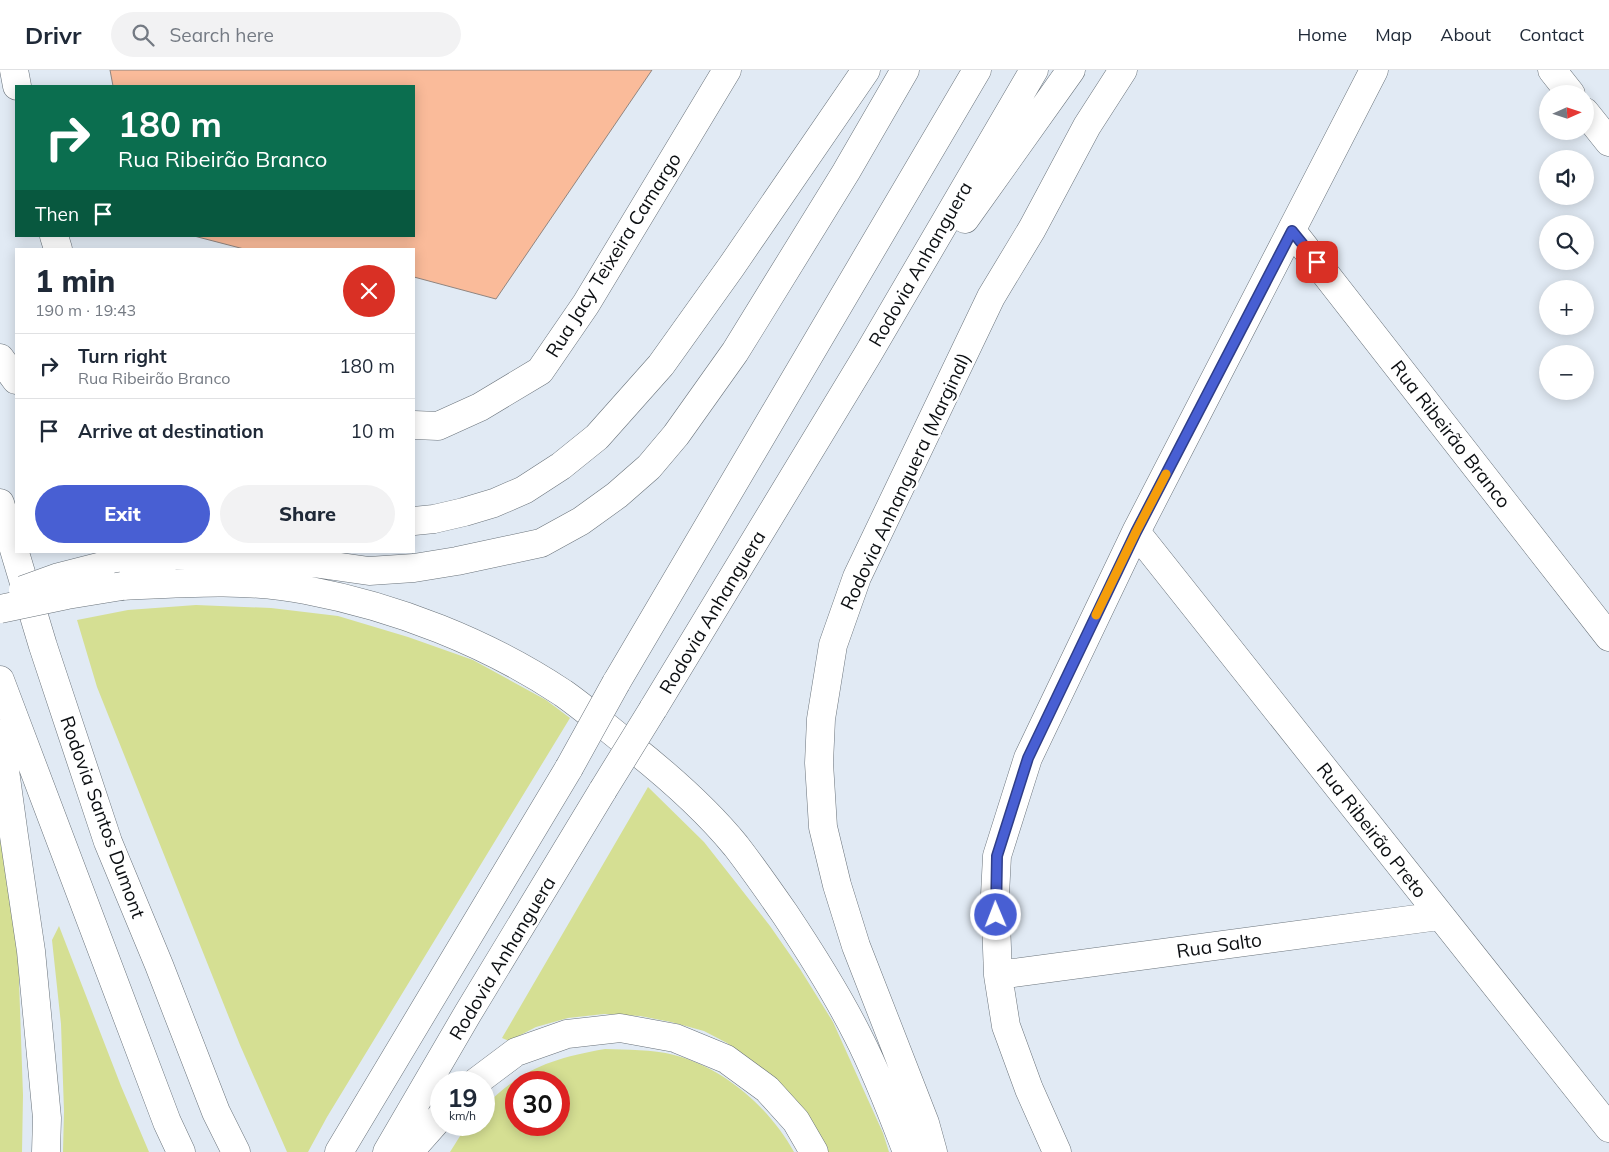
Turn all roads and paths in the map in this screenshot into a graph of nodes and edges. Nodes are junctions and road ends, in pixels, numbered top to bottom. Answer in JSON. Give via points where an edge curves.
{"nodes":[{"id":1,"x":14,"y":70,"type":"edge"},
{"id":2,"x":727,"y":70,"type":"edge"},
{"id":3,"x":866,"y":70,"type":"edge"},
{"id":4,"x":905,"y":70,"type":"edge"},
{"id":5,"x":977,"y":70,"type":"edge"},
{"id":6,"x":1034,"y":70,"type":"edge"},
{"id":7,"x":1071,"y":70,"type":"edge"},
{"id":8,"x":1123,"y":70,"type":"edge"},
{"id":9,"x":1374,"y":70,"type":"edge"},
{"id":10,"x":1552,"y":70,"type":"edge"},
{"id":11,"x":16,"y":85,"type":"edge"},
{"id":12,"x":1564,"y":85,"type":"edge"},
{"id":13,"x":1594,"y":123,"type":"edge"},
{"id":14,"x":1609,"y":142,"type":"edge"},
{"id":15,"x":1292,"y":231,"type":"junction"},
{"id":16,"x":868,"y":354,"type":"junction"},
{"id":17,"x":0,"y":358,"type":"edge"},
{"id":18,"x":15,"y":379,"type":"edge"},
{"id":19,"x":415,"y":425,"type":"edge"},
{"id":20,"x":0,"y":504,"type":"edge"},
{"id":21,"x":415,"y":521,"type":"edge"},
{"id":22,"x":1136,"y":532,"type":"junction"},
{"id":23,"x":0,"y":600,"type":"edge"},
{"id":24,"x":0,"y":609,"type":"edge"},
{"id":25,"x":1609,"y":637,"type":"edge"},
{"id":26,"x":0,"y":680,"type":"edge"},
{"id":27,"x":0,"y":734,"type":"edge"},
{"id":28,"x":1440,"y":916,"type":"junction"},
{"id":29,"x":998,"y":975,"type":"junction"},
{"id":30,"x":491,"y":1071,"type":"edge"},
{"id":31,"x":430,"y":1128,"type":"edge"},
{"id":32,"x":1609,"y":1128,"type":"edge"},
{"id":33,"x":46,"y":1152,"type":"edge"},
{"id":34,"x":181,"y":1152,"type":"edge"},
{"id":35,"x":236,"y":1152,"type":"edge"},
{"id":36,"x":339,"y":1152,"type":"edge"},
{"id":37,"x":387,"y":1152,"type":"edge"},
{"id":38,"x":409,"y":1152,"type":"edge"},
{"id":39,"x":814,"y":1152,"type":"edge"},
{"id":40,"x":907,"y":1152,"type":"edge"},
{"id":41,"x":933,"y":1152,"type":"edge"},
{"id":42,"x":1057,"y":1152,"type":"edge"}],
"edges":[{"from":1,"to":11,"type":"main road"},
{"from":2,"to":19,"type":"main road","name":"Rua Jacy Teixeira Camargo","via":[[586,304],[540,371],[480,407],[438,426]]},
{"from":3,"to":21,"type":"main road","via":[[666,358],[597,437],[524,490],[464,512]]},
{"from":4,"to":23,"type":"main road","bridge":true,"via":[[735,352],[676,435],[650,467],[582,521],[541,543],[414,568],[369,571],[239,556],[178,555],[102,566],[58,577]]},
{"from":5,"to":36,"type":"main road","bridge":true,"via":[[569,768]]},
{"from":6,"to":16,"type":"main road","name":"Rodovia Anhanguera"},
{"from":7,"to":16,"type":"main road"},
{"from":8,"to":41,"type":"main road","name":"Rodovia Anhanguera (Marginal)","via":[[991,297],[857,577],[833,645],[821,719],[819,763],[823,827],[856,946]]},
{"from":9,"to":15,"type":"main road"},
{"from":10,"to":12,"type":"main road"},
{"from":13,"to":14,"type":"main road"},
{"from":15,"to":22,"type":"main road"},
{"from":15,"to":25,"type":"main road","name":"Rua Ribeirão Branco"},
{"from":16,"to":37,"type":"main road","name":"Rodovia Anhanguera","bridge":true},
{"from":17,"to":18,"type":"main road"},
{"from":20,"to":35,"type":"main road","name":"Rodovia Santos Dumont","via":[[108,842],[216,1112]]},
{"from":22,"to":28,"type":"main road","name":"Rua Ribeirão Preto"},
{"from":22,"to":29,"type":"main road","via":[[1028,758],[997,856]]},
{"from":24,"to":40,"type":"main road","bridge":true,"via":[[122,586],[250,583],[359,602],[413,619],[514,664],[564,694],[662,771],[735,845],[802,940],[859,1036]]},
{"from":26,"to":34,"type":"main road"},
{"from":27,"to":33,"type":"main road","via":[[31,951],[47,1118]]},
{"from":28,"to":29,"type":"main road","name":"Rua Salto"},
{"from":28,"to":32,"type":"main road","name":"Rua Ribeirão Preto"},
{"from":29,"to":42,"type":"main road","via":[[1006,1026]]},
{"from":30,"to":39,"type":"main road","via":[[516,1052],[568,1034],[620,1028],[675,1038],[726,1059],[766,1089],[796,1121]]},
{"from":31,"to":38,"type":"main road"}]}
